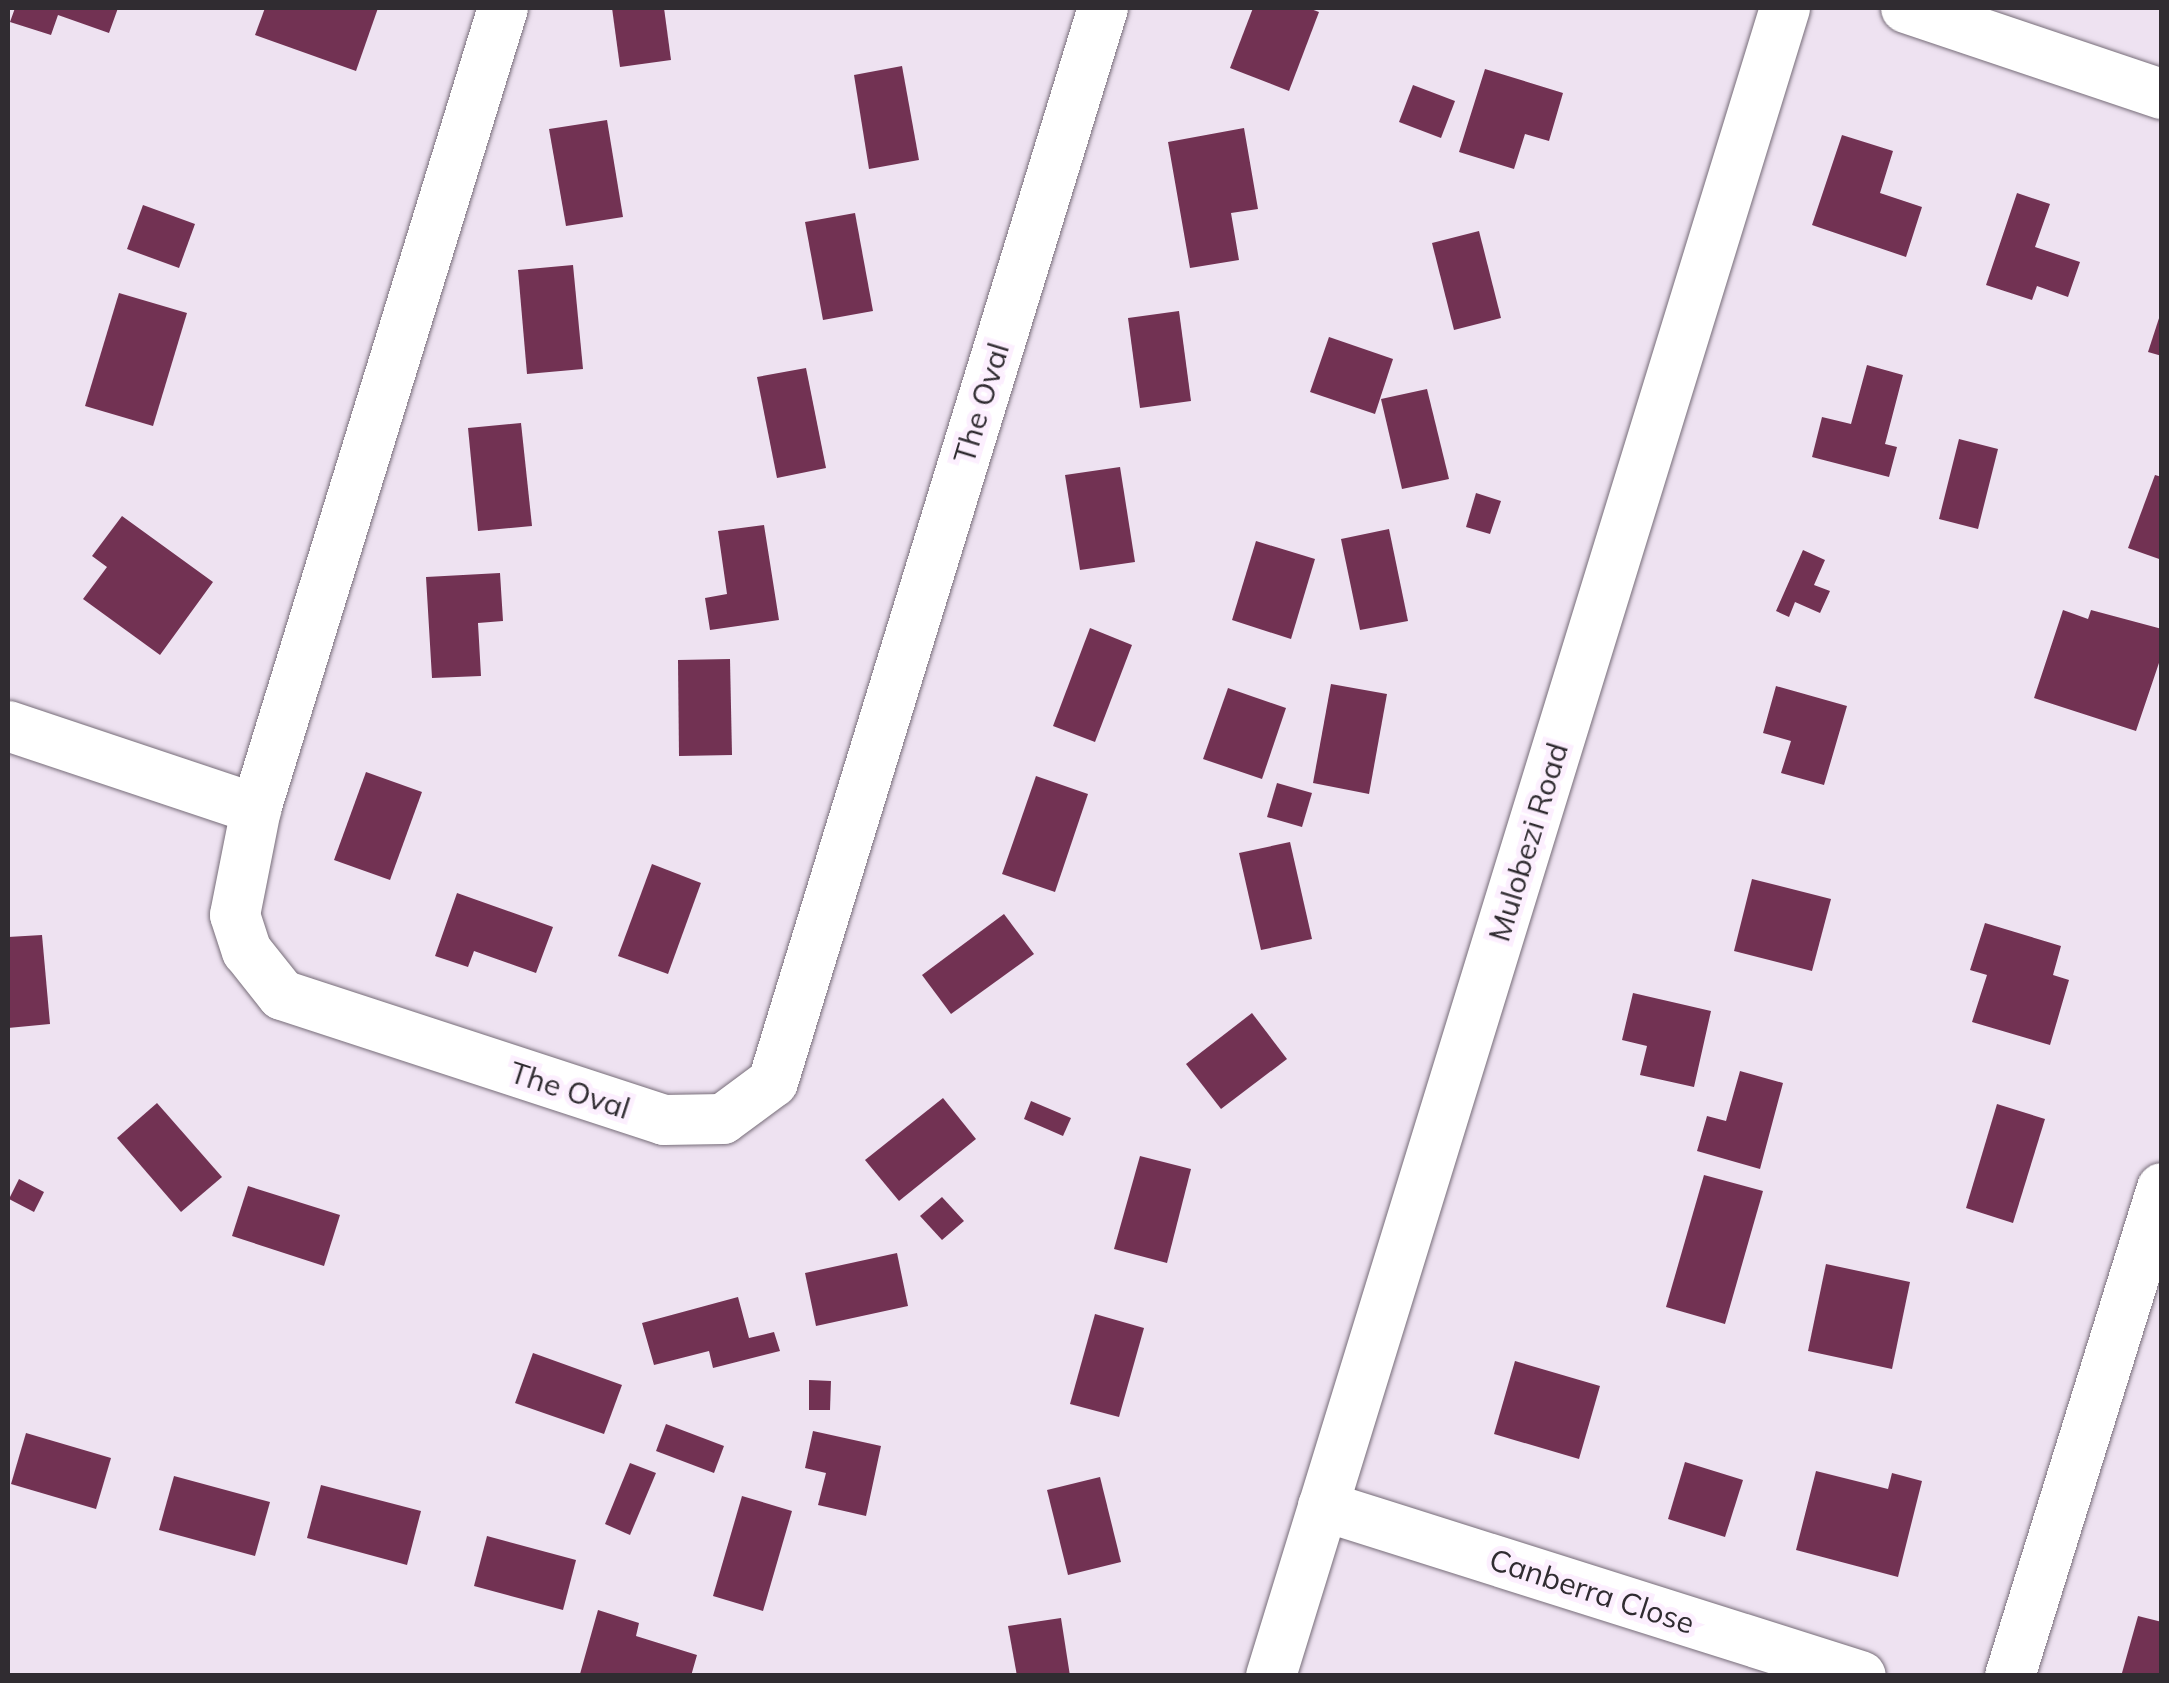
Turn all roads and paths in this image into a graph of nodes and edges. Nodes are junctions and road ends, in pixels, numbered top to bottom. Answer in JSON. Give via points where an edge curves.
{"nodes":[{"id":1,"x":503,"y":8,"type":"edge"},
{"id":2,"x":1103,"y":8,"type":"edge"},
{"id":3,"x":1785,"y":8,"type":"edge"},
{"id":4,"x":1906,"y":8,"type":"edge"},
{"id":5,"x":2162,"y":94,"type":"edge"},
{"id":6,"x":8,"y":726,"type":"edge"},
{"id":7,"x":256,"y":809,"type":"junction"},
{"id":8,"x":2162,"y":1188,"type":"edge"},
{"id":9,"x":1323,"y":1506,"type":"junction"},
{"id":10,"x":1271,"y":1676,"type":"edge"},
{"id":11,"x":1860,"y":1676,"type":"edge"},
{"id":12,"x":2010,"y":1676,"type":"edge"}],
"edges":[{"from":1,"to":7,"type":"street","name":"The Oval"},
{"from":2,"to":7,"type":"street","name":"The Oval","via":[[773,1082],[723,1119],[664,1120],[282,995],[247,952],[236,915]]},
{"from":3,"to":9,"type":"street","name":"Mulobezi Road"},
{"from":4,"to":5,"type":"street"},
{"from":6,"to":7,"type":"street"},
{"from":8,"to":12,"type":"street"},
{"from":9,"to":10,"type":"street","name":"Mulobezi Road"},
{"from":9,"to":11,"type":"street","name":"Canberra Close"}]}
